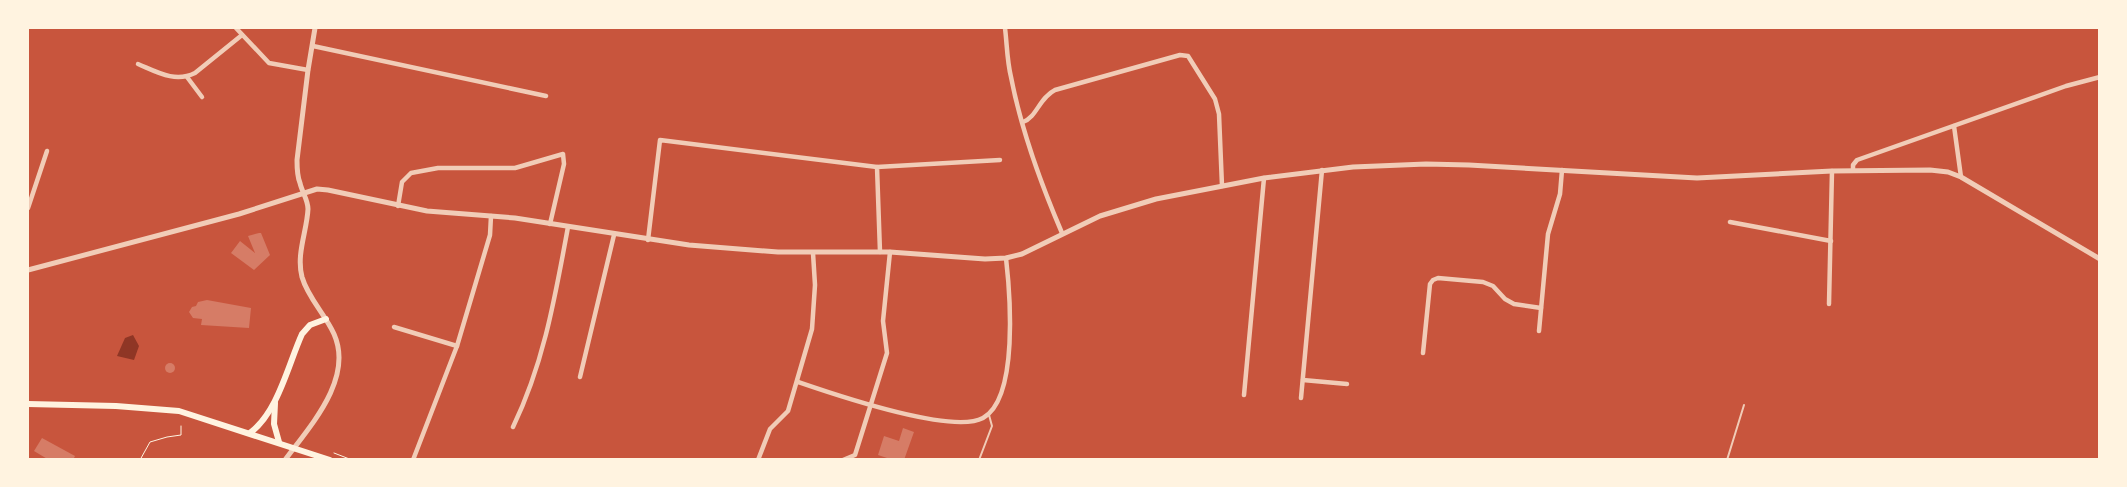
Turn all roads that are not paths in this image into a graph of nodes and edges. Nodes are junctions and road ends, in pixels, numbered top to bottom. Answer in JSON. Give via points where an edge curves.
{"nodes":[{"id":1,"x":236,"y":28,"type":"edge"},
{"id":2,"x":316,"y":28,"type":"edge"},
{"id":3,"x":1005,"y":28,"type":"edge"},
{"id":4,"x":242,"y":35,"type":"junction"},
{"id":5,"x":313,"y":46,"type":"junction"},
{"id":6,"x":138,"y":64,"type":"dead end"},
{"id":7,"x":308,"y":70,"type":"junction"},
{"id":8,"x":187,"y":77,"type":"junction"},
{"id":9,"x":2100,"y":77,"type":"edge"},
{"id":10,"x":546,"y":96,"type":"dead end"},
{"id":11,"x":202,"y":97,"type":"dead end"},
{"id":12,"x":1023,"y":122,"type":"junction"},
{"id":13,"x":1954,"y":126,"type":"junction"},
{"id":14,"x":47,"y":151,"type":"dead end"},
{"id":15,"x":1000,"y":160,"type":"dead end"},
{"id":16,"x":877,"y":166,"type":"junction"},
{"id":17,"x":1322,"y":170,"type":"junction"},
{"id":18,"x":1562,"y":170,"type":"junction"},
{"id":19,"x":1832,"y":170,"type":"junction"},
{"id":20,"x":1853,"y":170,"type":"junction"},
{"id":21,"x":1960,"y":176,"type":"junction"},
{"id":22,"x":1264,"y":178,"type":"junction"},
{"id":23,"x":1222,"y":186,"type":"junction"},
{"id":24,"x":303,"y":192,"type":"junction"},
{"id":25,"x":398,"y":206,"type":"junction"},
{"id":26,"x":28,"y":208,"type":"edge"},
{"id":27,"x":491,"y":216,"type":"junction"},
{"id":28,"x":1730,"y":222,"type":"dead end"},
{"id":29,"x":550,"y":224,"type":"junction"},
{"id":30,"x":568,"y":227,"type":"junction"},
{"id":31,"x":1062,"y":233,"type":"junction"},
{"id":32,"x":614,"y":235,"type":"junction"},
{"id":33,"x":648,"y":240,"type":"junction"},
{"id":34,"x":1831,"y":241,"type":"junction"},
{"id":35,"x":813,"y":252,"type":"junction"},
{"id":36,"x":880,"y":252,"type":"junction"},
{"id":37,"x":890,"y":252,"type":"junction"},
{"id":38,"x":1006,"y":258,"type":"junction"},
{"id":39,"x":2100,"y":259,"type":"edge"},
{"id":40,"x":28,"y":270,"type":"edge"},
{"id":41,"x":1829,"y":304,"type":"dead end"},
{"id":42,"x":1541,"y":308,"type":"junction"},
{"id":43,"x":326,"y":319,"type":"junction"},
{"id":44,"x":394,"y":327,"type":"dead end"},
{"id":45,"x":1539,"y":331,"type":"dead end"},
{"id":46,"x":457,"y":346,"type":"junction"},
{"id":47,"x":1422,"y":354,"type":"dead end"},
{"id":48,"x":580,"y":377,"type":"dead end"},
{"id":49,"x":1303,"y":380,"type":"junction"},
{"id":50,"x":798,"y":382,"type":"junction"},
{"id":51,"x":1347,"y":384,"type":"dead end"},
{"id":52,"x":1244,"y":395,"type":"dead end"},
{"id":53,"x":1301,"y":398,"type":"dead end"},
{"id":54,"x":276,"y":399,"type":"junction"},
{"id":55,"x":28,"y":404,"type":"edge"},
{"id":56,"x":872,"y":404,"type":"junction"},
{"id":57,"x":1744,"y":405,"type":"dead end"},
{"id":58,"x":988,"y":414,"type":"junction"},
{"id":59,"x":513,"y":427,"type":"dead end"},
{"id":60,"x":250,"y":433,"type":"junction"},
{"id":61,"x":279,"y":442,"type":"junction"},
{"id":62,"x":304,"y":451,"type":"junction"},
{"id":63,"x":285,"y":460,"type":"edge"},
{"id":64,"x":307,"y":460,"type":"edge"},
{"id":65,"x":330,"y":460,"type":"edge"},
{"id":66,"x":413,"y":460,"type":"edge"},
{"id":67,"x":758,"y":460,"type":"edge"},
{"id":68,"x":843,"y":460,"type":"edge"},
{"id":69,"x":979,"y":460,"type":"edge"},
{"id":70,"x":1727,"y":460,"type":"edge"}],
"edges":[{"from":1,"to":4,"type":"street"},
{"from":2,"to":5,"type":"street"},
{"from":3,"to":12,"type":"street","via":[[1011,77]]},
{"from":4,"to":7,"type":"street","via":[[268,63]]},
{"from":4,"to":8,"type":"street"},
{"from":5,"to":7,"type":"street"},
{"from":5,"to":10,"type":"street"},
{"from":6,"to":8,"type":"street","via":[[171,77]]},
{"from":7,"to":24,"type":"street","via":[[297,160]]},
{"from":8,"to":11,"type":"street"},
{"from":9,"to":13,"type":"street"},
{"from":12,"to":23,"type":"street","via":[[1031,118],[1040,101],[1055,90],[1180,55],[1188,56],[1216,99]]},
{"from":12,"to":31,"type":"street"},
{"from":13,"to":20,"type":"street","via":[[1857,160]]},
{"from":13,"to":21,"type":"street"},
{"from":14,"to":26,"type":"street"},
{"from":15,"to":16,"type":"street"},
{"from":16,"to":33,"type":"street","via":[[660,140]]},
{"from":16,"to":36,"type":"street"},
{"from":17,"to":18,"type":"street","via":[[1426,164]]},
{"from":17,"to":22,"type":"street"},
{"from":17,"to":49,"type":"street"},
{"from":18,"to":19,"type":"street","via":[[1697,178]]},
{"from":18,"to":42,"type":"street","via":[[1560,194],[1548,234]]},
{"from":19,"to":20,"type":"street"},
{"from":19,"to":34,"type":"street"},
{"from":20,"to":21,"type":"street","via":[[1930,170]]},
{"from":21,"to":39,"type":"street"},
{"from":22,"to":23,"type":"street"},
{"from":22,"to":52,"type":"street"},
{"from":23,"to":31,"type":"street","via":[[1111,212]]},
{"from":24,"to":25,"type":"street","via":[[328,190]]},
{"from":24,"to":40,"type":"street","via":[[240,214]]},
{"from":24,"to":43,"type":"street","via":[[308,206],[301,254],[302,274]]},
{"from":25,"to":27,"type":"street","via":[[426,212]]},
{"from":25,"to":29,"type":"street","via":[[404,178],[418,171],[515,168],[563,154],[564,164]]},
{"from":27,"to":29,"type":"street"},
{"from":27,"to":46,"type":"street","via":[[490,235]]},
{"from":28,"to":34,"type":"street"},
{"from":29,"to":30,"type":"street"},
{"from":30,"to":32,"type":"street"},
{"from":30,"to":59,"type":"street","via":[[549,329],[530,390]]},
{"from":31,"to":38,"type":"street","via":[[1022,254]]},
{"from":32,"to":33,"type":"street"},
{"from":32,"to":48,"type":"street"},
{"from":33,"to":35,"type":"street","via":[[747,250]]},
{"from":34,"to":41,"type":"street"},
{"from":35,"to":36,"type":"street"},
{"from":35,"to":50,"type":"street","via":[[813,324]]},
{"from":36,"to":37,"type":"street"},
{"from":37,"to":38,"type":"street"},
{"from":37,"to":56,"type":"street","via":[[883,320],[887,353]]},
{"from":38,"to":58,"type":"street","via":[[1010,336],[1001,395]]},
{"from":42,"to":45,"type":"street"},
{"from":42,"to":47,"type":"street","via":[[1514,304],[1493,286],[1483,282],[1438,278],[1430,284]]},
{"from":43,"to":54,"type":"main road","via":[[310,325],[302,334]]},
{"from":43,"to":63,"type":"street","via":[[338,349],[334,382],[320,411]]},
{"from":44,"to":46,"type":"street"},
{"from":46,"to":66,"type":"street"},
{"from":49,"to":51,"type":"street"},
{"from":49,"to":53,"type":"street"},
{"from":50,"to":56,"type":"street"},
{"from":50,"to":67,"type":"street","via":[[788,411],[770,429]]},
{"from":54,"to":60,"type":"main road","via":[[263,422]]},
{"from":54,"to":61,"type":"main road","via":[[274,424]]},
{"from":55,"to":60,"type":"main road","via":[[162,408],[190,413]]},
{"from":56,"to":58,"type":"street","via":[[949,422],[970,422]]},
{"from":56,"to":68,"type":"street","via":[[855,455]]},
{"from":57,"to":70,"type":"lane"},
{"from":58,"to":69,"type":"lane","via":[[992,426]]},
{"from":60,"to":61,"type":"main road"},
{"from":61,"to":62,"type":"main road"},
{"from":62,"to":64,"type":"main road"},
{"from":62,"to":65,"type":"main road"}]}
